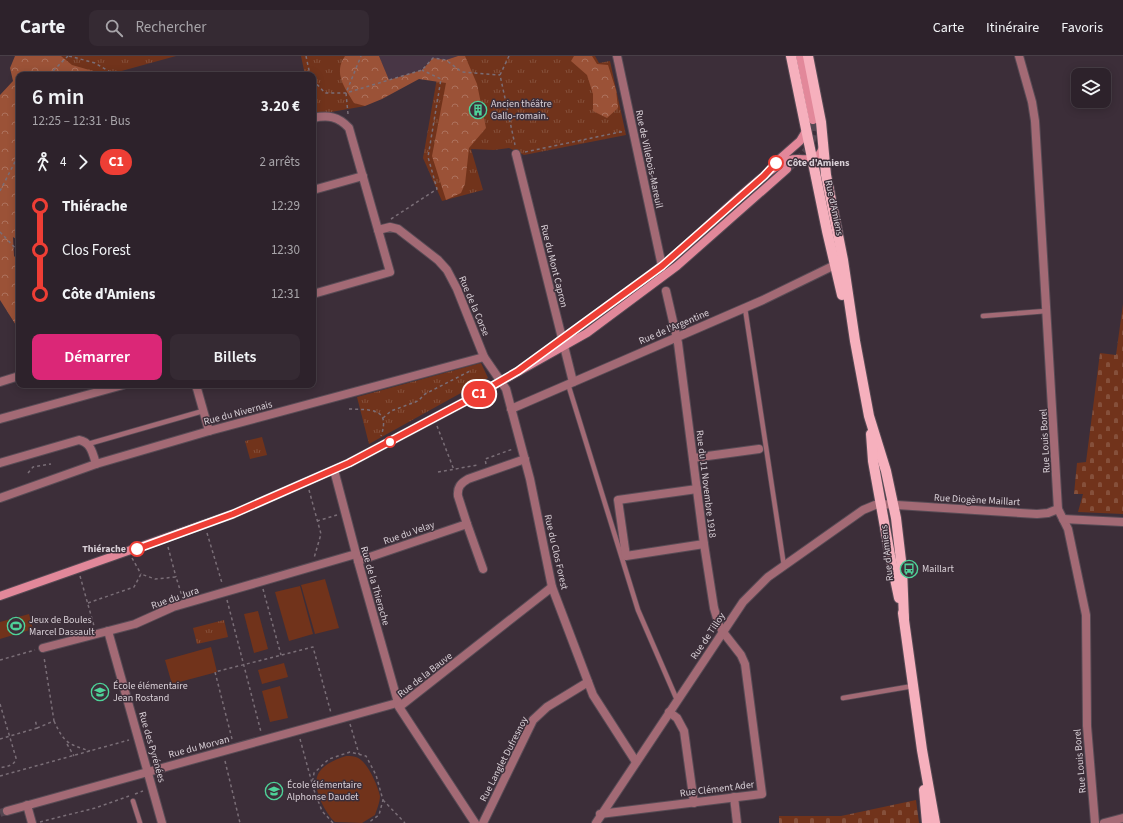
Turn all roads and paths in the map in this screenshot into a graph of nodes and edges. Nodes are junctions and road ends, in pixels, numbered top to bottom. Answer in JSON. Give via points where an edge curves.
{"nodes":[{"id":1,"x":69,"y":56,"type":"edge"},
{"id":2,"x":306,"y":56,"type":"edge"},
{"id":3,"x":361,"y":56,"type":"edge"},
{"id":4,"x":508,"y":56,"type":"edge"},
{"id":5,"x":617,"y":56,"type":"edge"},
{"id":6,"x":791,"y":56,"type":"edge"},
{"id":7,"x":800,"y":56,"type":"edge"},
{"id":8,"x":808,"y":56,"type":"edge"},
{"id":9,"x":1019,"y":56,"type":"edge"},
{"id":10,"x":422,"y":70,"type":"junction"},
{"id":11,"x":52,"y":72,"type":"edge"},
{"id":12,"x":110,"y":72,"type":"edge"},
{"id":13,"x":309,"y":72,"type":"edge"},
{"id":14,"x":500,"y":75,"type":"junction"},
{"id":15,"x":316,"y":83,"type":"edge"},
{"id":16,"x":346,"y":92,"type":"junction"},
{"id":17,"x":316,"y":118,"type":"edge"},
{"id":18,"x":813,"y":120,"type":"tunnel mouth"},
{"id":19,"x":349,"y":128,"type":"junction"},
{"id":20,"x":633,"y":130,"type":"junction"},
{"id":21,"x":806,"y":131,"type":"junction"},
{"id":22,"x":800,"y":141,"type":"junction"},
{"id":23,"x":824,"y":145,"type":"junction"},
{"id":24,"x":516,"y":154,"type":"junction"},
{"id":25,"x":16,"y":160,"type":"edge"},
{"id":26,"x":809,"y":160,"type":"junction"},
{"id":27,"x":787,"y":170,"type":"tunnel mouth"},
{"id":28,"x":363,"y":176,"type":"junction"},
{"id":29,"x":764,"y":176,"type":"junction"},
{"id":30,"x":316,"y":189,"type":"edge"},
{"id":31,"x":0,"y":191,"type":"edge"},
{"id":32,"x":390,"y":227,"type":"junction"},
{"id":33,"x":378,"y":230,"type":"junction"},
{"id":34,"x":0,"y":232,"type":"edge"},
{"id":35,"x":16,"y":249,"type":"edge"},
{"id":36,"x":839,"y":263,"type":"junction"},
{"id":37,"x":662,"y":266,"type":"junction"},
{"id":38,"x":666,"y":291,"type":"dead end"},
{"id":39,"x":316,"y":293,"type":"edge"},
{"id":40,"x":745,"y":308,"type":"junction"},
{"id":41,"x":1046,"y":311,"type":"junction"},
{"id":42,"x":983,"y":316,"type":"dead end"},
{"id":43,"x":676,"y":336,"type":"junction"},
{"id":44,"x":563,"y":342,"type":"junction"},
{"id":45,"x":486,"y":360,"type":"junction"},
{"id":46,"x":16,"y":377,"type":"edge"},
{"id":47,"x":0,"y":382,"type":"edge"},
{"id":48,"x":501,"y":382,"type":"junction"},
{"id":49,"x":571,"y":383,"type":"junction"},
{"id":50,"x":112,"y":388,"type":"edge"},
{"id":51,"x":197,"y":388,"type":"edge"},
{"id":52,"x":349,"y":409,"type":"dead end"},
{"id":53,"x":511,"y":409,"type":"junction"},
{"id":54,"x":203,"y":411,"type":"junction"},
{"id":55,"x":869,"y":416,"type":"junction"},
{"id":56,"x":382,"y":418,"type":"junction"},
{"id":57,"x":434,"y":418,"type":"junction"},
{"id":58,"x":0,"y":419,"type":"edge"},
{"id":59,"x":209,"y":431,"type":"junction"},
{"id":60,"x":88,"y":444,"type":"junction"},
{"id":61,"x":521,"y":446,"type":"junction"},
{"id":62,"x":376,"y":449,"type":"junction"},
{"id":63,"x":759,"y":449,"type":"dead end"},
{"id":64,"x":693,"y":458,"type":"junction"},
{"id":65,"x":525,"y":459,"type":"junction"},
{"id":66,"x":0,"y":462,"type":"edge"},
{"id":67,"x":52,"y":464,"type":"dead end"},
{"id":68,"x":96,"y":464,"type":"junction"},
{"id":69,"x":479,"y":465,"type":"dead end"},
{"id":70,"x":334,"y":470,"type":"junction"},
{"id":71,"x":454,"y":470,"type":"junction"},
{"id":72,"x":438,"y":472,"type":"dead end"},
{"id":73,"x":489,"y":472,"type":"junction"},
{"id":74,"x":28,"y":473,"type":"dead end"},
{"id":75,"x":306,"y":482,"type":"junction"},
{"id":76,"x":697,"y":489,"type":"junction"},
{"id":77,"x":0,"y":498,"type":"edge"},
{"id":78,"x":881,"y":504,"type":"junction"},
{"id":79,"x":893,"y":504,"type":"junction"},
{"id":80,"x":1058,"y":510,"type":"junction"},
{"id":81,"x":345,"y":512,"type":"junction"},
{"id":82,"x":1063,"y":519,"type":"junction"},
{"id":83,"x":317,"y":521,"type":"junction"},
{"id":84,"x":1123,"y":522,"type":"edge"},
{"id":85,"x":467,"y":524,"type":"junction"},
{"id":86,"x":205,"y":525,"type":"junction"},
{"id":87,"x":166,"y":539,"type":"junction"},
{"id":88,"x":704,"y":544,"type":"junction"},
{"id":89,"x":128,"y":552,"type":"junction"},
{"id":90,"x":357,"y":558,"type":"junction"},
{"id":91,"x":784,"y":566,"type":"junction"},
{"id":92,"x":312,"y":567,"type":"junction"},
{"id":93,"x":78,"y":569,"type":"junction"},
{"id":94,"x":482,"y":569,"type":"dead end"},
{"id":95,"x":141,"y":574,"type":"junction"},
{"id":96,"x":176,"y":578,"type":"junction"},
{"id":97,"x":261,"y":582,"type":"junction"},
{"id":98,"x":552,"y":587,"type":"junction"},
{"id":99,"x":225,"y":592,"type":"junction"},
{"id":100,"x":0,"y":596,"type":"edge"},
{"id":101,"x":88,"y":603,"type":"junction"},
{"id":102,"x":185,"y":604,"type":"junction"},
{"id":103,"x":904,"y":619,"type":"junction"},
{"id":104,"x":108,"y":631,"type":"junction"},
{"id":105,"x":723,"y":632,"type":"junction"},
{"id":106,"x":96,"y":634,"type":"junction"},
{"id":107,"x":42,"y":648,"type":"junction"},
{"id":108,"x":281,"y":655,"type":"junction"},
{"id":109,"x":0,"y":660,"type":"edge"},
{"id":110,"x":244,"y":665,"type":"junction"},
{"id":111,"x":588,"y":682,"type":"junction"},
{"id":112,"x":913,"y":686,"type":"junction"},
{"id":113,"x":843,"y":698,"type":"dead end"},
{"id":114,"x":677,"y":700,"type":"junction"},
{"id":115,"x":0,"y":704,"type":"edge"},
{"id":116,"x":398,"y":705,"type":"junction"},
{"id":117,"x":669,"y":712,"type":"junction"},
{"id":118,"x":348,"y":716,"type":"junction"},
{"id":119,"x":35,"y":719,"type":"dead end"},
{"id":120,"x":333,"y":720,"type":"junction"},
{"id":121,"x":54,"y":721,"type":"junction"},
{"id":122,"x":37,"y":728,"type":"junction"},
{"id":123,"x":298,"y":730,"type":"junction"},
{"id":124,"x":10,"y":736,"type":"junction"},
{"id":125,"x":138,"y":738,"type":"junction"},
{"id":126,"x":0,"y":739,"type":"edge"},
{"id":127,"x":263,"y":740,"type":"junction"},
{"id":128,"x":66,"y":742,"type":"junction"},
{"id":129,"x":234,"y":748,"type":"junction"},
{"id":130,"x":922,"y":750,"type":"junction"},
{"id":131,"x":90,"y":751,"type":"junction"},
{"id":132,"x":222,"y":751,"type":"junction"},
{"id":133,"x":359,"y":754,"type":"junction"},
{"id":134,"x":74,"y":756,"type":"junction"},
{"id":135,"x":636,"y":762,"type":"junction"},
{"id":136,"x":0,"y":768,"type":"edge"},
{"id":137,"x":148,"y":772,"type":"junction"},
{"id":138,"x":0,"y":776,"type":"edge"},
{"id":139,"x":312,"y":785,"type":"junction"},
{"id":140,"x":153,"y":789,"type":"junction"},
{"id":141,"x":734,"y":797,"type":"junction"},
{"id":142,"x":383,"y":800,"type":"junction"},
{"id":143,"x":134,"y":801,"type":"dead end"},
{"id":144,"x":694,"y":802,"type":"junction"},
{"id":145,"x":27,"y":805,"type":"junction"},
{"id":146,"x":7,"y":811,"type":"tunnel mouth"},
{"id":147,"x":600,"y":814,"type":"junction"},
{"id":148,"x":1123,"y":818,"type":"edge"},
{"id":149,"x":32,"y":823,"type":"edge"},
{"id":150,"x":38,"y":823,"type":"edge"},
{"id":151,"x":140,"y":823,"type":"edge"},
{"id":152,"x":162,"y":823,"type":"edge"},
{"id":153,"x":240,"y":823,"type":"edge"},
{"id":154,"x":333,"y":823,"type":"edge"},
{"id":155,"x":368,"y":823,"type":"edge"},
{"id":156,"x":405,"y":823,"type":"edge"},
{"id":157,"x":475,"y":823,"type":"edge"},
{"id":158,"x":483,"y":823,"type":"edge"},
{"id":159,"x":596,"y":823,"type":"edge"},
{"id":160,"x":737,"y":823,"type":"edge"},
{"id":161,"x":927,"y":823,"type":"edge"},
{"id":162,"x":935,"y":823,"type":"edge"},
{"id":163,"x":1095,"y":823,"type":"edge"},
{"id":164,"x":1104,"y":823,"type":"edge"}],
"edges":[{"from":1,"to":11,"type":"path"},
{"from":1,"to":12,"type":"path","via":[[95,63]]},
{"from":2,"to":13,"type":"path"},
{"from":3,"to":16,"type":"path"},
{"from":4,"to":14,"type":"path"},
{"from":5,"to":20,"type":"street","name":"Rue de Villebois-Mareuil"},
{"from":6,"to":21,"type":"main road","name":"Rue d'Amiens"},
{"from":7,"to":18,"type":"street"},
{"from":8,"to":23,"type":"main road","name":"Rue d'Amiens"},
{"from":9,"to":41,"type":"street","name":"Rue Louis Borel","via":[[1034,114]]},
{"from":10,"to":14,"type":"path","via":[[433,58],[446,60],[462,72]]},
{"from":10,"to":16,"type":"path"},
{"from":10,"to":32,"type":"path","via":[[440,79],[428,157],[437,189],[391,217]]},
{"from":14,"to":24,"type":"path"},
{"from":15,"to":16,"type":"path","via":[[325,93]]},
{"from":16,"to":19,"type":"path"},
{"from":17,"to":19,"type":"street","via":[[331,116]]},
{"from":19,"to":28,"type":"street"},
{"from":20,"to":24,"type":"path"},
{"from":20,"to":37,"type":"street","name":"Rue de Villebois-Mareuil"},
{"from":21,"to":22,"type":"street"},
{"from":21,"to":26,"type":"main road","name":"Rue d'Amiens"},
{"from":22,"to":26,"type":"street","via":[[798,152],[802,158]]},
{"from":22,"to":29,"type":"street"},
{"from":23,"to":26,"type":"street","via":[[818,154]]},
{"from":23,"to":36,"type":"main road","name":"Rue d'Amiens"},
{"from":24,"to":44,"type":"street","name":"Rue du Mont Capron"},
{"from":25,"to":31,"type":"path"},
{"from":26,"to":29,"type":"street","via":[[787,161]]},
{"from":26,"to":36,"type":"main road","name":"Rue d'Amiens"},
{"from":27,"to":44,"type":"street","via":[[677,266],[587,332]]},
{"from":28,"to":30,"type":"street"},
{"from":28,"to":33,"type":"street"},
{"from":29,"to":37,"type":"street"},
{"from":32,"to":33,"type":"street"},
{"from":32,"to":45,"type":"street","name":"Rue de la Corse","via":[[401,231],[447,270]]},
{"from":33,"to":39,"type":"street","via":[[390,272]]},
{"from":34,"to":35,"type":"path"},
{"from":36,"to":40,"type":"street","name":"Rue de l'Argentine"},
{"from":36,"to":55,"type":"main road","name":"Rue d'Amiens"},
{"from":37,"to":44,"type":"street"},
{"from":38,"to":43,"type":"street"},
{"from":40,"to":43,"type":"street","name":"Rue de l'Argentine"},
{"from":40,"to":91,"type":"lane"},
{"from":41,"to":42,"type":"lane"},
{"from":41,"to":80,"type":"street","name":"Rue Louis Borel"},
{"from":43,"to":49,"type":"street","name":"Rue de l'Argentine"},
{"from":43,"to":64,"type":"street","name":"Rue du 11 Novembre 1918"},
{"from":44,"to":48,"type":"street"},
{"from":44,"to":49,"type":"street","name":"Rue du Mont Capron"},
{"from":45,"to":48,"type":"street","name":"Rue de la Corse"},
{"from":45,"to":56,"type":"path","via":[[425,394],[418,401],[391,411]]},
{"from":45,"to":59,"type":"street","name":"Rue du Nivernais"},
{"from":46,"to":47,"type":"street"},
{"from":48,"to":53,"type":"street","name":"Rue du Clos Forest","via":[[506,389]]},
{"from":48,"to":57,"type":"street"},
{"from":49,"to":53,"type":"street","name":"Rue de l'Argentine"},
{"from":49,"to":114,"type":"lane","via":[[638,610]]},
{"from":50,"to":58,"type":"street"},
{"from":51,"to":54,"type":"street"},
{"from":52,"to":56,"type":"path","via":[[376,411]]},
{"from":53,"to":61,"type":"street","name":"Rue du Clos Forest"},
{"from":54,"to":59,"type":"street"},
{"from":54,"to":60,"type":"lane"},
{"from":55,"to":78,"type":"main road","name":"Rue d'Amiens"},
{"from":55,"to":79,"type":"main road","name":"Rue d'Amiens","via":[[882,456]]},
{"from":56,"to":62,"type":"path","via":[[384,426]]},
{"from":57,"to":62,"type":"street"},
{"from":57,"to":71,"type":"path"},
{"from":59,"to":68,"type":"street","name":"Rue du Nivernais"},
{"from":60,"to":66,"type":"street","via":[[79,440]]},
{"from":60,"to":68,"type":"street"},
{"from":61,"to":65,"type":"street","name":"Rue du Clos Forest"},
{"from":61,"to":73,"type":"path","via":[[485,459]]},
{"from":62,"to":70,"type":"street"},
{"from":63,"to":64,"type":"street"},
{"from":64,"to":76,"type":"street","name":"Rue du 11 Novembre 1918"},
{"from":65,"to":73,"type":"street"},
{"from":65,"to":98,"type":"street","name":"Rue du Clos Forest"},
{"from":67,"to":74,"type":"path","via":[[33,467]]},
{"from":68,"to":77,"type":"street","name":"Rue du Nivernais"},
{"from":69,"to":71,"type":"path"},
{"from":70,"to":75,"type":"street"},
{"from":70,"to":81,"type":"street","name":"Rue de la Thierache"},
{"from":71,"to":72,"type":"path"},
{"from":73,"to":85,"type":"street","via":[[464,481],[459,487],[458,496]]},
{"from":75,"to":83,"type":"path"},
{"from":75,"to":86,"type":"street"},
{"from":76,"to":88,"type":"street","name":"Rue du 11 Novembre 1918"},
{"from":76,"to":88,"type":"street","via":[[618,500],[626,556]]},
{"from":78,"to":79,"type":"street","name":"Rue Diogène Maillart"},
{"from":78,"to":91,"type":"street","name":"Rue de Tilloy","via":[[863,510]]},
{"from":78,"to":103,"type":"main road","name":"Rue d'Amiens"},
{"from":79,"to":80,"type":"street","name":"Rue Diogène Maillart","via":[[1037,514]]},
{"from":79,"to":103,"type":"main road","name":"Rue d'Amiens","via":[[902,570]]},
{"from":80,"to":82,"type":"street","name":"Rue Louis Borel"},
{"from":81,"to":83,"type":"path"},
{"from":81,"to":90,"type":"street","name":"Rue de la Thierache"},
{"from":82,"to":84,"type":"street"},
{"from":82,"to":163,"type":"street","name":"Rue Louis Borel","via":[[1068,529],[1086,615],[1087,726]]},
{"from":83,"to":92,"type":"path","via":[[321,534]]},
{"from":85,"to":90,"type":"street","name":"Rue du Velay"},
{"from":85,"to":94,"type":"street"},
{"from":86,"to":87,"type":"street"},
{"from":86,"to":99,"type":"path"},
{"from":87,"to":89,"type":"street"},
{"from":87,"to":96,"type":"path"},
{"from":88,"to":105,"type":"street","name":"Rue du 11 Novembre 1918","via":[[714,608]]},
{"from":89,"to":93,"type":"street"},
{"from":89,"to":95,"type":"path"},
{"from":90,"to":92,"type":"street","name":"Rue du Jura"},
{"from":90,"to":116,"type":"street","name":"Rue de la Thierache"},
{"from":91,"to":105,"type":"street","name":"Rue de Tilloy","via":[[750,595]]},
{"from":92,"to":97,"type":"street","name":"Rue du Jura"},
{"from":93,"to":100,"type":"street"},
{"from":93,"to":101,"type":"path"},
{"from":95,"to":96,"type":"path","via":[[155,579]]},
{"from":95,"to":101,"type":"path","via":[[134,587]]},
{"from":96,"to":102,"type":"path"},
{"from":97,"to":99,"type":"street","name":"Rue du Jura"},
{"from":97,"to":108,"type":"path"},
{"from":98,"to":111,"type":"street","name":"Rue du Clos Forest"},
{"from":98,"to":116,"type":"street","name":"Rue de la Bauve"},
{"from":99,"to":102,"type":"street","name":"Rue du Jura"},
{"from":99,"to":110,"type":"path"},
{"from":101,"to":106,"type":"path"},
{"from":102,"to":104,"type":"street","name":"Rue du Jura","via":[[164,610],[135,624]]},
{"from":103,"to":112,"type":"main road","name":"Rue d'Amiens"},
{"from":104,"to":106,"type":"street","name":"Rue du Jura"},
{"from":104,"to":125,"type":"street","name":"Rue des Pyrénées"},
{"from":105,"to":114,"type":"street","name":"Rue de Tilloy"},
{"from":105,"to":141,"type":"street","name":"Rue Clément Ader","via":[[745,664],[762,794]]},
{"from":106,"to":107,"type":"street","name":"Rue du Jura"},
{"from":107,"to":109,"type":"path"},
{"from":107,"to":121,"type":"path"},
{"from":108,"to":110,"type":"path"},
{"from":108,"to":120,"type":"path","via":[[313,647]]},
{"from":110,"to":127,"type":"path"},
{"from":110,"to":129,"type":"path","via":[[215,672]]},
{"from":111,"to":135,"type":"street","name":"Rue du Clos Forest","via":[[599,705]]},
{"from":111,"to":158,"type":"street","name":"Rue Langlet Dufresnoy","via":[[547,707],[533,720]]},
{"from":112,"to":113,"type":"lane"},
{"from":112,"to":130,"type":"main road","name":"Rue d'Amiens"},
{"from":114,"to":117,"type":"street","name":"Rue de Tilloy"},
{"from":115,"to":124,"type":"path"},
{"from":116,"to":118,"type":"street","name":"Rue du Morvan"},
{"from":116,"to":157,"type":"street","name":"Rue de la Bauve"},
{"from":117,"to":135,"type":"street","name":"Rue de Tilloy"},
{"from":117,"to":144,"type":"street","via":[[677,718],[684,731]]},
{"from":118,"to":120,"type":"street","name":"Rue du Morvan"},
{"from":118,"to":133,"type":"path"},
{"from":119,"to":122,"type":"path"},
{"from":120,"to":123,"type":"street","name":"Rue du Morvan"},
{"from":121,"to":122,"type":"path"},
{"from":121,"to":128,"type":"path"},
{"from":122,"to":124,"type":"path"},
{"from":123,"to":127,"type":"street","name":"Rue du Morvan"},
{"from":123,"to":139,"type":"path"},
{"from":124,"to":126,"type":"path"},
{"from":124,"to":136,"type":"path","via":[[16,762]]},
{"from":125,"to":131,"type":"path"},
{"from":125,"to":137,"type":"street","name":"Rue des Pyrénées"},
{"from":127,"to":129,"type":"street","name":"Rue du Morvan"},
{"from":128,"to":131,"type":"path"},
{"from":128,"to":134,"type":"path"},
{"from":129,"to":132,"type":"street","name":"Rue du Morvan"},
{"from":130,"to":161,"type":"main road","name":"Rue d'Amiens"},
{"from":130,"to":162,"type":"main road","name":"Rue d'Amiens"},
{"from":131,"to":134,"type":"path"},
{"from":132,"to":137,"type":"street","name":"Rue du Morvan"},
{"from":132,"to":153,"type":"path"},
{"from":133,"to":139,"type":"path","via":[[350,752],[329,759],[314,773]]},
{"from":133,"to":142,"type":"path","via":[[366,756],[376,775]]},
{"from":134,"to":138,"type":"path"},
{"from":135,"to":147,"type":"street","name":"Rue de Tilloy"},
{"from":137,"to":140,"type":"street","name":"Rue des Pyrénées"},
{"from":137,"to":145,"type":"street","name":"Rue du Morvan"},
{"from":139,"to":154,"type":"path","via":[[322,811]]},
{"from":140,"to":150,"type":"path"},
{"from":140,"to":152,"type":"street","name":"Rue des Pyrénées"},
{"from":141,"to":144,"type":"street","name":"Rue Clément Ader"},
{"from":141,"to":160,"type":"street"},
{"from":142,"to":155,"type":"path","via":[[379,815]]},
{"from":142,"to":156,"type":"path"},
{"from":143,"to":151,"type":"lane"},
{"from":144,"to":147,"type":"street","name":"Rue Clément Ader"},
{"from":145,"to":146,"type":"street","name":"Rue du Morvan"},
{"from":145,"to":149,"type":"street"},
{"from":147,"to":159,"type":"street","name":"Rue de Tilloy"},
{"from":148,"to":164,"type":"street"}]}
